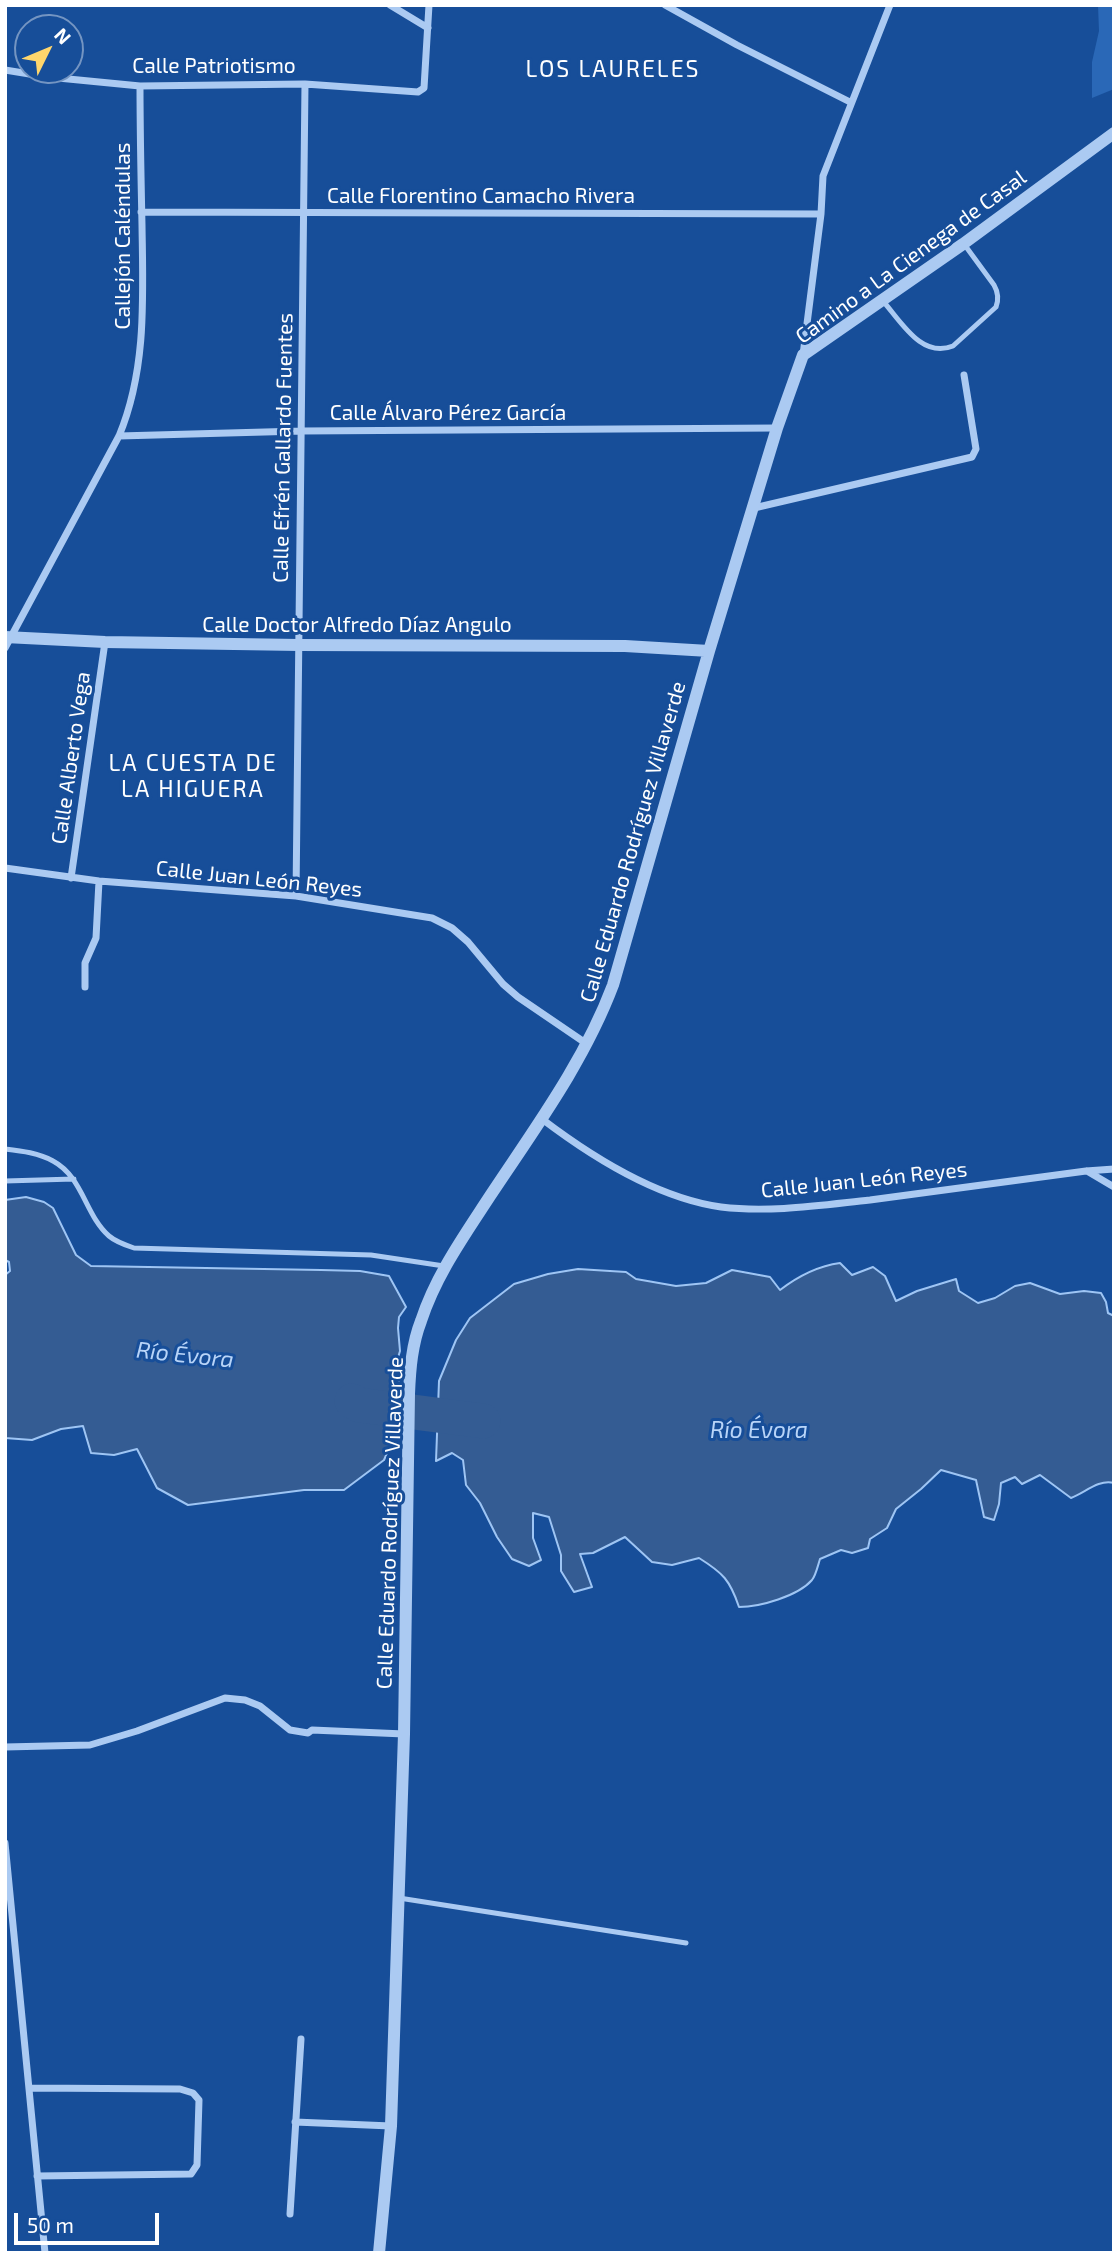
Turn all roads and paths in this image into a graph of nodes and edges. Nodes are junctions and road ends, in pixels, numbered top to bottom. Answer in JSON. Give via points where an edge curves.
{"nodes":[{"id":1,"x":390,"y":5,"type":"edge"},
{"id":2,"x":429,"y":5,"type":"edge"},
{"id":3,"x":665,"y":5,"type":"edge"},
{"id":4,"x":890,"y":5,"type":"edge"},
{"id":5,"x":428,"y":28,"type":"junction"},
{"id":6,"x":5,"y":70,"type":"edge"},
{"id":7,"x":305,"y":84,"type":"junction"},
{"id":8,"x":140,"y":86,"type":"junction"},
{"id":9,"x":850,"y":102,"type":"junction"},
{"id":10,"x":1114,"y":133,"type":"edge"},
{"id":11,"x":141,"y":212,"type":"junction"},
{"id":12,"x":303,"y":213,"type":"junction"},
{"id":13,"x":821,"y":214,"type":"junction"},
{"id":14,"x":963,"y":244,"type":"junction"},
{"id":15,"x":882,"y":300,"type":"junction"},
{"id":16,"x":803,"y":355,"type":"junction"},
{"id":17,"x":964,"y":375,"type":"dead end"},
{"id":18,"x":777,"y":428,"type":"junction"},
{"id":19,"x":301,"y":431,"type":"junction"},
{"id":20,"x":119,"y":436,"type":"junction"},
{"id":21,"x":754,"y":508,"type":"junction"},
{"id":22,"x":7,"y":640,"type":"edge"},
{"id":23,"x":105,"y":642,"type":"junction"},
{"id":24,"x":299,"y":645,"type":"junction"},
{"id":25,"x":709,"y":651,"type":"junction"},
{"id":26,"x":5,"y":868,"type":"edge"},
{"id":27,"x":71,"y":878,"type":"junction"},
{"id":28,"x":99,"y":881,"type":"junction"},
{"id":29,"x":296,"y":896,"type":"junction"},
{"id":30,"x":85,"y":987,"type":"dead end"},
{"id":31,"x":588,"y":1044,"type":"junction"},
{"id":32,"x":541,"y":1119,"type":"junction"},
{"id":33,"x":5,"y":1149,"type":"edge"},
{"id":34,"x":1114,"y":1169,"type":"edge"},
{"id":35,"x":1086,"y":1171,"type":"junction"},
{"id":36,"x":74,"y":1179,"type":"junction"},
{"id":37,"x":5,"y":1181,"type":"edge"},
{"id":38,"x":1114,"y":1187,"type":"edge"},
{"id":39,"x":445,"y":1266,"type":"junction"},
{"id":40,"x":404,"y":1734,"type":"junction"},
{"id":41,"x":5,"y":1747,"type":"edge"},
{"id":42,"x":5,"y":1843,"type":"edge"},
{"id":43,"x":399,"y":1898,"type":"junction"},
{"id":44,"x":687,"y":1943,"type":"dead end"},
{"id":45,"x":301,"y":2039,"type":"dead end"},
{"id":46,"x":29,"y":2088,"type":"junction"},
{"id":47,"x":295,"y":2122,"type":"junction"},
{"id":48,"x":391,"y":2126,"type":"junction"},
{"id":49,"x":37,"y":2176,"type":"junction"},
{"id":50,"x":290,"y":2214,"type":"dead end"},
{"id":51,"x":45,"y":2253,"type":"edge"},
{"id":52,"x":379,"y":2253,"type":"edge"}],
"edges":[{"from":1,"to":5,"type":"street"},
{"from":2,"to":5,"type":"street"},
{"from":3,"to":9,"type":"street"},
{"from":4,"to":9,"type":"street"},
{"from":5,"to":7,"type":"street","name":"Calle Patriotismo","via":[[423,89],[418,92]]},
{"from":6,"to":8,"type":"street","name":"Calle Patriotismo"},
{"from":7,"to":8,"type":"street","name":"Calle Patriotismo"},
{"from":7,"to":12,"type":"street","name":"Calle Efrén Gallardo Fuentes"},
{"from":8,"to":11,"type":"street","name":"Callejón Caléndulas"},
{"from":9,"to":13,"type":"street","via":[[823,176]]},
{"from":10,"to":14,"type":"street","name":"Camino a La Cienega de Casal"},
{"from":11,"to":12,"type":"street","name":"Calle Florentino Camacho Rivera"},
{"from":11,"to":20,"type":"street","name":"Callejón Caléndulas","via":[[142,334],[128,416]]},
{"from":12,"to":13,"type":"street","name":"Calle Florentino Camacho Rivera"},
{"from":12,"to":19,"type":"street","name":"Calle Efrén Gallardo Fuentes"},
{"from":13,"to":16,"type":"street"},
{"from":14,"to":15,"type":"street","name":"Camino a La Cienega de Casal"},
{"from":14,"to":15,"type":"lane","via":[[994,285],[998,301],[953,346],[927,348]]},
{"from":15,"to":16,"type":"street","name":"Camino a La Cienega de Casal"},
{"from":16,"to":18,"type":"street","name":"Camino a La Cienega de Casal"},
{"from":17,"to":21,"type":"street","via":[[976,449],[971,457]]},
{"from":18,"to":19,"type":"street","name":"Calle Álvaro Pérez García"},
{"from":18,"to":21,"type":"street","name":"Camino a La Cienega de Casal"},
{"from":19,"to":20,"type":"street","name":"Calle Álvaro Pérez García"},
{"from":19,"to":24,"type":"street","name":"Calle Efrén Gallardo Fuentes"},
{"from":20,"to":22,"type":"street","name":"Callejón Caléndulas"},
{"from":21,"to":25,"type":"street","name":"Camino a La Cienega de Casal"},
{"from":22,"to":23,"type":"street","name":"Calle Doctor Alfredo Díaz Angulo"},
{"from":23,"to":24,"type":"street","name":"Calle Doctor Alfredo Díaz Angulo"},
{"from":23,"to":27,"type":"street","name":"Calle Alberto Vega"},
{"from":24,"to":25,"type":"street","name":"Calle Doctor Alfredo Díaz Angulo","via":[[625,646]]},
{"from":24,"to":29,"type":"street","name":"Calle Efrén Gallardo Fuentes"},
{"from":25,"to":31,"type":"street","name":"Calle Eduardo Rodríguez Villaverde","via":[[613,985]]},
{"from":26,"to":27,"type":"street","name":"Calle Juan León Reyes"},
{"from":27,"to":28,"type":"street","name":"Calle Juan León Reyes"},
{"from":28,"to":29,"type":"street","name":"Calle Juan León Reyes"},
{"from":28,"to":30,"type":"street","via":[[97,933],[85,963]]},
{"from":29,"to":31,"type":"street","name":"Calle Juan León Reyes","via":[[443,922],[468,942],[518,997]]},
{"from":31,"to":32,"type":"street","name":"Calle Eduardo Rodríguez Villaverde"},
{"from":32,"to":35,"type":"street","name":"Calle Juan León Reyes","via":[[582,1149],[639,1179],[720,1207],[820,1206]]},
{"from":32,"to":39,"type":"street","name":"Calle Eduardo Rodríguez Villaverde"},
{"from":33,"to":36,"type":"lane","via":[[53,1161]]},
{"from":34,"to":35,"type":"street","name":"Calle Juan León Reyes"},
{"from":35,"to":38,"type":"street"},
{"from":36,"to":37,"type":"lane"},
{"from":36,"to":39,"type":"lane","via":[[108,1235],[134,1248],[371,1255]]},
{"from":39,"to":40,"type":"street","name":"Calle Eduardo Rodríguez Villaverde","via":[[419,1324],[411,1363]]},
{"from":40,"to":41,"type":"street","via":[[312,1730],[308,1734],[290,1730],[260,1706],[225,1698],[90,1745]]},
{"from":40,"to":43,"type":"street","name":"Calle Eduardo Rodríguez Villaverde"},
{"from":42,"to":46,"type":"street"},
{"from":43,"to":44,"type":"lane"},
{"from":43,"to":48,"type":"street","name":"Calle Eduardo Rodríguez Villaverde"},
{"from":45,"to":47,"type":"street"},
{"from":46,"to":49,"type":"street"},
{"from":46,"to":49,"type":"street","via":[[180,2089],[199,2100],[197,2165],[191,2174]]},
{"from":47,"to":48,"type":"street"},
{"from":47,"to":50,"type":"street"},
{"from":48,"to":52,"type":"street","name":"Calle Eduardo Rodríguez Villaverde"},
{"from":49,"to":51,"type":"street"}]}
